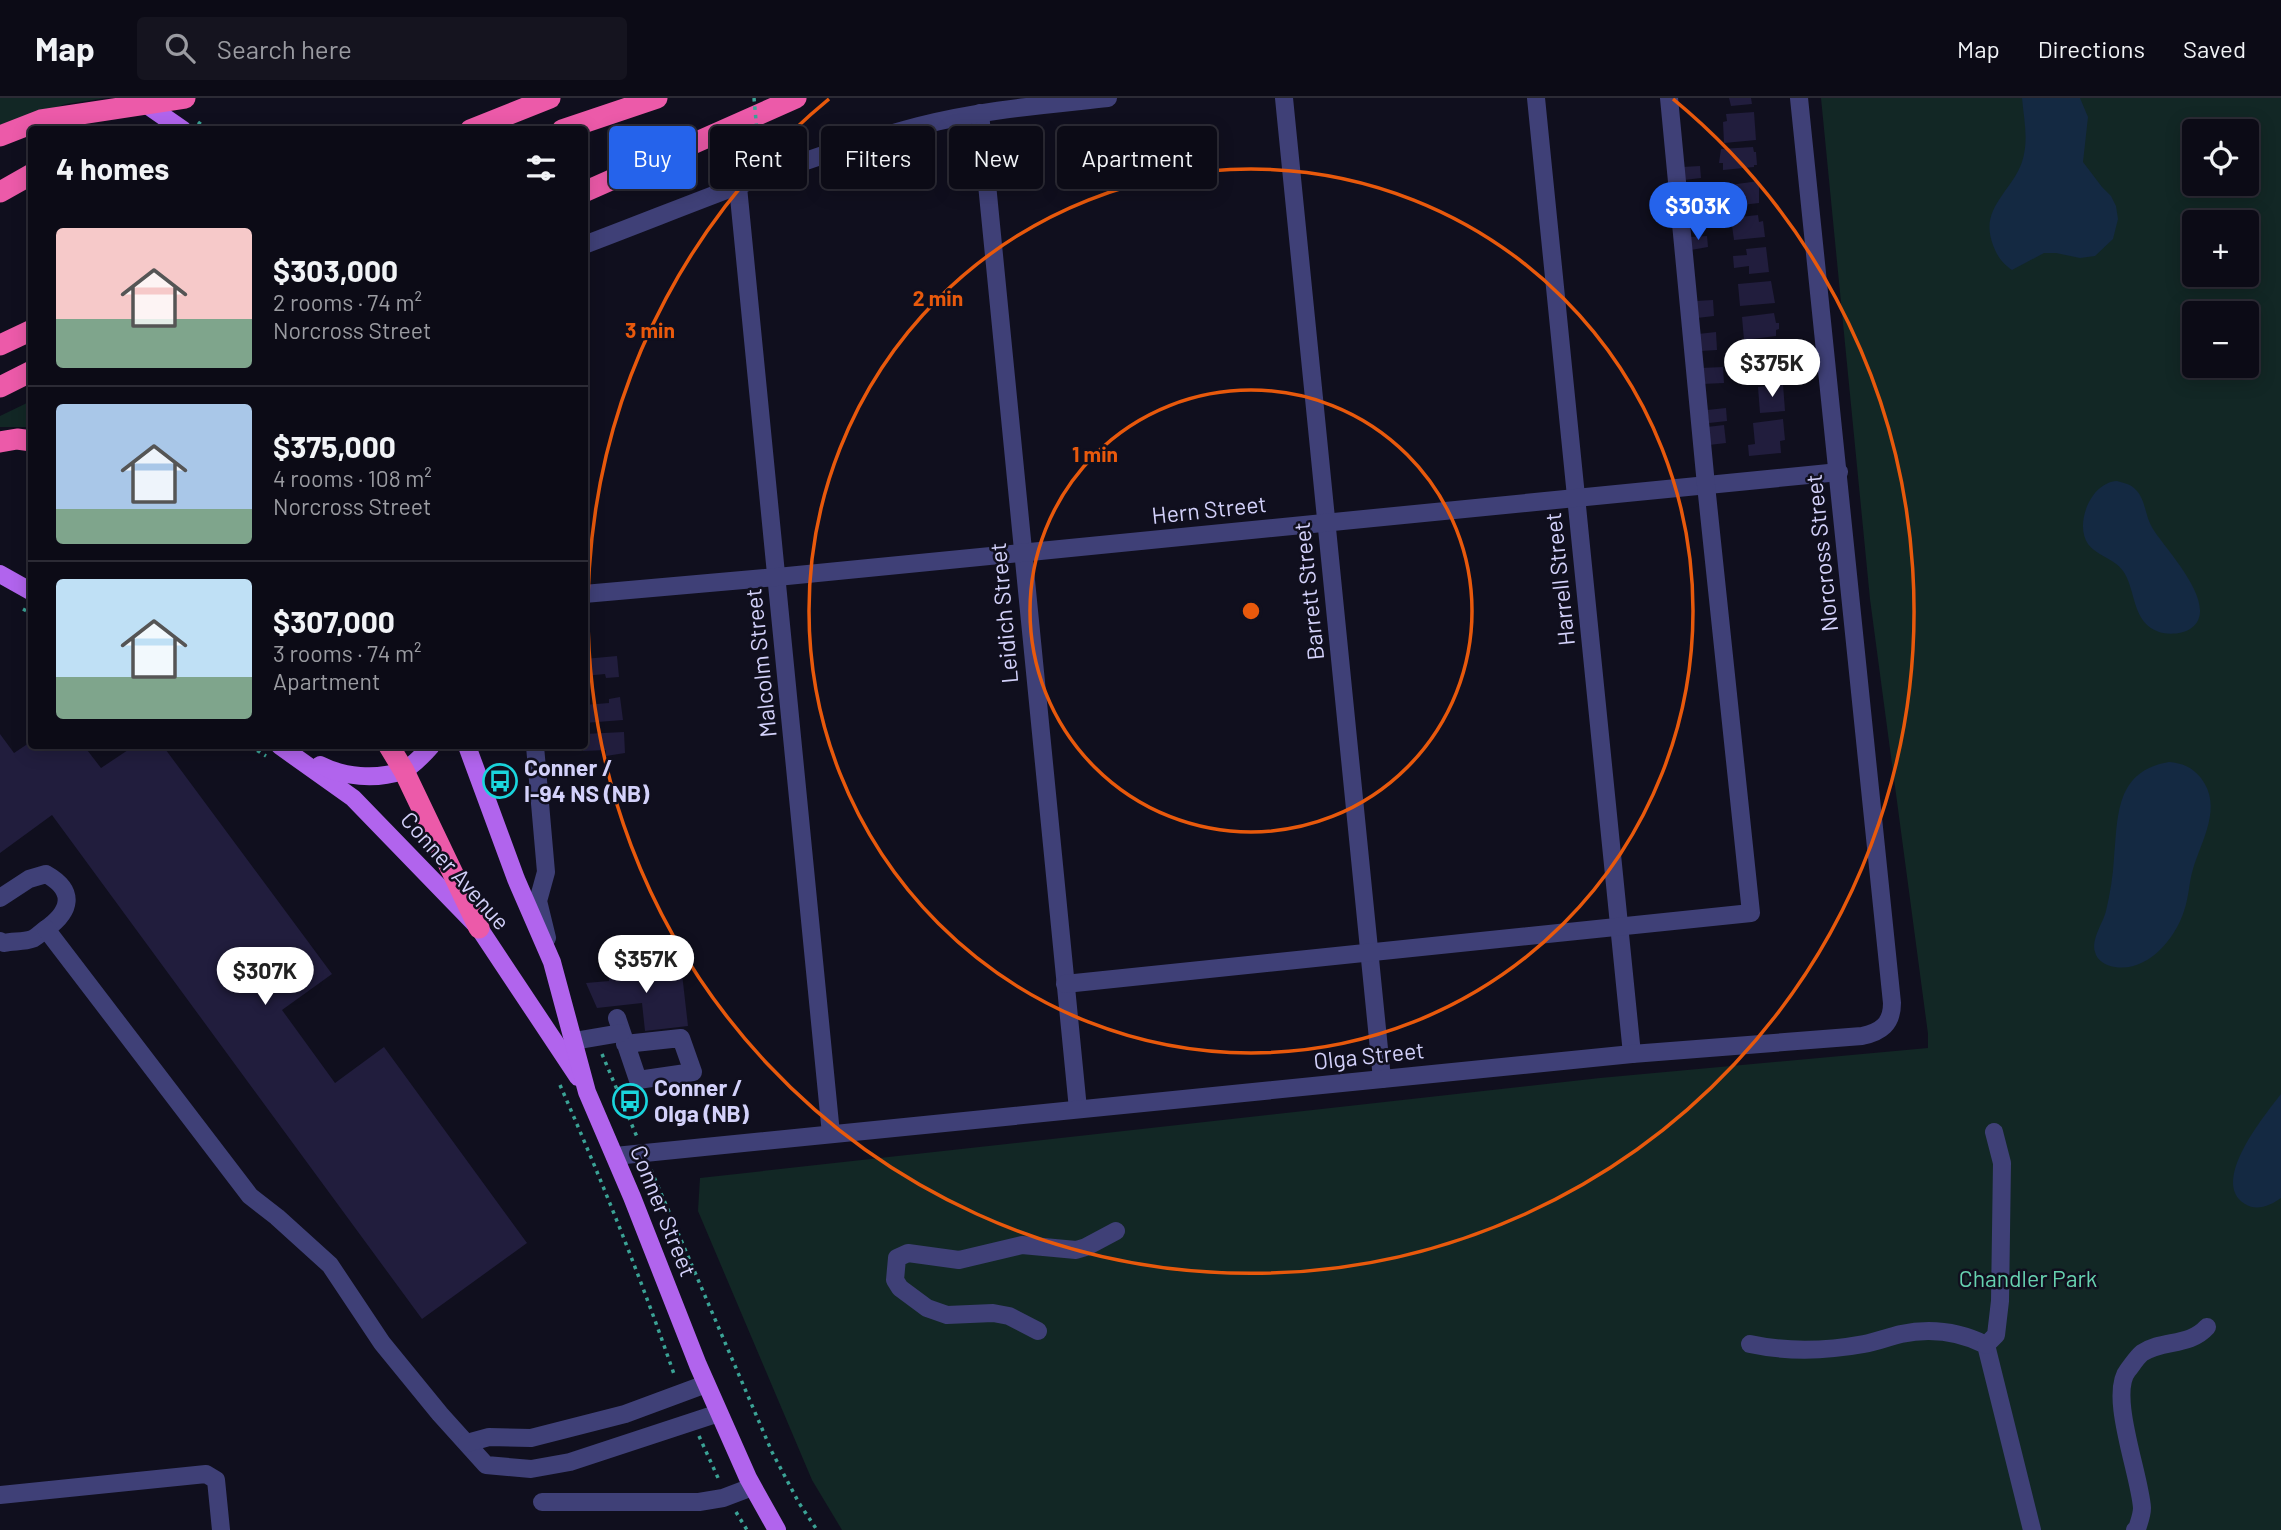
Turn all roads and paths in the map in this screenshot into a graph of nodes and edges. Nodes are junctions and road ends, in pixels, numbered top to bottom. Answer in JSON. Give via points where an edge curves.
{"nodes":[{"id":1,"x":185,"y":98,"type":"edge"},
{"id":2,"x":550,"y":98,"type":"edge"},
{"id":3,"x":657,"y":98,"type":"edge"},
{"id":4,"x":754,"y":98,"type":"edge"},
{"id":5,"x":796,"y":98,"type":"edge"},
{"id":6,"x":1108,"y":98,"type":"edge"},
{"id":7,"x":1284,"y":98,"type":"edge"},
{"id":8,"x":1536,"y":98,"type":"edge"},
{"id":9,"x":1670,"y":98,"type":"edge"},
{"id":10,"x":1799,"y":98,"type":"edge"},
{"id":11,"x":142,"y":101,"type":"edge"},
{"id":12,"x":980,"y":113,"type":"junction"},
{"id":13,"x":177,"y":126,"type":"edge"},
{"id":14,"x":480,"y":126,"type":"edge"},
{"id":15,"x":574,"y":126,"type":"edge"},
{"id":16,"x":757,"y":126,"type":"edge"},
{"id":17,"x":0,"y":136,"type":"edge"},
{"id":18,"x":807,"y":162,"type":"edge"},
{"id":19,"x":28,"y":176,"type":"edge"},
{"id":20,"x":733,"y":189,"type":"edge"},
{"id":21,"x":738,"y":189,"type":"edge"},
{"id":22,"x":588,"y":190,"type":"edge"},
{"id":23,"x":0,"y":192,"type":"edge"},
{"id":24,"x":588,"y":243,"type":"edge"},
{"id":25,"x":28,"y":332,"type":"edge"},
{"id":26,"x":0,"y":345,"type":"edge"},
{"id":27,"x":28,"y":373,"type":"edge"},
{"id":28,"x":0,"y":387,"type":"edge"},
{"id":29,"x":28,"y":440,"type":"edge"},
{"id":30,"x":0,"y":442,"type":"edge"},
{"id":31,"x":1839,"y":472,"type":"junction"},
{"id":32,"x":1706,"y":485,"type":"junction"},
{"id":33,"x":1576,"y":498,"type":"junction"},
{"id":34,"x":1327,"y":523,"type":"junction"},
{"id":35,"x":1022,"y":553,"type":"junction"},
{"id":36,"x":1,"y":575,"type":"edge"},
{"id":37,"x":777,"y":577,"type":"junction"},
{"id":38,"x":28,"y":590,"type":"edge"},
{"id":39,"x":588,"y":594,"type":"edge"},
{"id":40,"x":391,"y":749,"type":"edge"},
{"id":41,"x":428,"y":749,"type":"edge"},
{"id":42,"x":468,"y":749,"type":"edge"},
{"id":43,"x":535,"y":749,"type":"edge"},
{"id":44,"x":278,"y":750,"type":"edge"},
{"id":45,"x":404,"y":771,"type":"junction"},
{"id":46,"x":0,"y":898,"type":"edge"},
{"id":47,"x":480,"y":928,"type":"junction"},
{"id":48,"x":1619,"y":928,"type":"junction"},
{"id":49,"x":46,"y":929,"type":"junction"},
{"id":50,"x":0,"y":941,"type":"edge"},
{"id":51,"x":1369,"y":951,"type":"junction"},
{"id":52,"x":552,"y":962,"type":"junction"},
{"id":53,"x":1065,"y":984,"type":"junction"},
{"id":54,"x":1892,"y":1003,"type":"joint"},
{"id":55,"x":621,"y":1032,"type":"dead end"},
{"id":56,"x":574,"y":1041,"type":"junction"},
{"id":57,"x":1632,"y":1054,"type":"junction"},
{"id":58,"x":1382,"y":1079,"type":"junction"},
{"id":59,"x":560,"y":1084,"type":"dead end"},
{"id":60,"x":587,"y":1092,"type":"junction"},
{"id":61,"x":1078,"y":1109,"type":"junction"},
{"id":62,"x":1994,"y":1132,"type":"dead end"},
{"id":63,"x":831,"y":1134,"type":"junction"},
{"id":64,"x":615,"y":1156,"type":"junction"},
{"id":65,"x":1116,"y":1231,"type":"dead end"},
{"id":66,"x":2207,"y":1328,"type":"dead end"},
{"id":67,"x":1038,"y":1331,"type":"dead end"},
{"id":68,"x":1750,"y":1343,"type":"dead end"},
{"id":69,"x":1986,"y":1345,"type":"junction"},
{"id":70,"x":706,"y":1384,"type":"junction"},
{"id":71,"x":681,"y":1393,"type":"junction"},
{"id":72,"x":719,"y":1413,"type":"junction"},
{"id":73,"x":693,"y":1422,"type":"junction"},
{"id":74,"x":467,"y":1443,"type":"junction"},
{"id":75,"x":752,"y":1487,"type":"junction"},
{"id":76,"x":0,"y":1495,"type":"edge"},
{"id":77,"x":727,"y":1497,"type":"junction"},
{"id":78,"x":542,"y":1502,"type":"dead end"},
{"id":79,"x":220,"y":1530,"type":"edge"},
{"id":80,"x":747,"y":1530,"type":"edge"},
{"id":81,"x":777,"y":1530,"type":"edge"},
{"id":82,"x":2032,"y":1530,"type":"edge"},
{"id":83,"x":2135,"y":1530,"type":"edge"}],
"edges":[{"from":1,"to":11,"type":"highway"},
{"from":2,"to":14,"type":"highway"},
{"from":3,"to":15,"type":"highway"},
{"from":4,"to":16,"type":"path","bridge":true},
{"from":5,"to":22,"type":"highway"},
{"from":6,"to":12,"type":"street"},
{"from":7,"to":34,"type":"street","name":"Barrett Street"},
{"from":8,"to":33,"type":"street","name":"Harrell Street"},
{"from":9,"to":32,"type":"street"},
{"from":10,"to":31,"type":"street","name":"Norcross Street"},
{"from":11,"to":13,"type":"main road"},
{"from":11,"to":17,"type":"highway","via":[[41,120]]},
{"from":12,"to":18,"type":"street","via":[[921,126]]},
{"from":12,"to":35,"type":"street","name":"Leidich Street"},
{"from":19,"to":23,"type":"highway"},
{"from":20,"to":24,"type":"street"},
{"from":21,"to":37,"type":"street","name":"Malcolm Street"},
{"from":25,"to":26,"type":"highway"},
{"from":27,"to":28,"type":"highway"},
{"from":29,"to":30,"type":"highway"},
{"from":31,"to":32,"type":"street","name":"Hern Street"},
{"from":31,"to":54,"type":"street","name":"Norcross Street"},
{"from":32,"to":33,"type":"street","name":"Hern Street"},
{"from":32,"to":48,"type":"street","via":[[1751,913]]},
{"from":33,"to":34,"type":"street","name":"Hern Street"},
{"from":33,"to":48,"type":"street","name":"Harrell Street"},
{"from":34,"to":35,"type":"street","name":"Hern Street"},
{"from":34,"to":51,"type":"street","name":"Barrett Street"},
{"from":35,"to":37,"type":"street","name":"Hern Street"},
{"from":35,"to":53,"type":"street","name":"Leidich Street"},
{"from":36,"to":38,"type":"main road"},
{"from":37,"to":39,"type":"street","name":"Hern Street"},
{"from":37,"to":63,"type":"street","name":"Malcolm Street"},
{"from":40,"to":45,"type":"highway"},
{"from":41,"to":45,"type":"main road"},
{"from":42,"to":52,"type":"main road","name":"Conner Street"},
{"from":43,"to":52,"type":"street","via":[[546,872],[538,901]]},
{"from":44,"to":45,"type":"main road","via":[[347,776]]},
{"from":44,"to":47,"type":"main road","name":"Conner Avenue","via":[[353,798]]},
{"from":45,"to":47,"type":"highway"},
{"from":46,"to":49,"type":"street","via":[[29,879],[46,874],[58,880],[67,904],[59,919]]},
{"from":47,"to":60,"type":"main road","name":"Conner Avenue"},
{"from":48,"to":51,"type":"street"},
{"from":48,"to":57,"type":"street","name":"Harrell Street"},
{"from":49,"to":50,"type":"street","via":[[32,939]]},
{"from":49,"to":74,"type":"street","via":[[250,1196],[330,1265],[382,1343]]},
{"from":51,"to":53,"type":"street"},
{"from":51,"to":58,"type":"street","name":"Barrett Street"},
{"from":52,"to":56,"type":"main road","name":"Conner Street"},
{"from":53,"to":61,"type":"street","name":"Leidich Street"},
{"from":54,"to":57,"type":"street","name":"Olga Street","via":[[1885,1028],[1876,1034]]},
{"from":55,"to":56,"type":"street"},
{"from":56,"to":60,"type":"main road","name":"Conner Street"},
{"from":57,"to":58,"type":"street","name":"Olga Street"},
{"from":58,"to":61,"type":"street","name":"Olga Street"},
{"from":59,"to":71,"type":"path","via":[[649,1300]]},
{"from":60,"to":64,"type":"main road","name":"Conner Street"},
{"from":61,"to":63,"type":"street","name":"Olga Street"},
{"from":62,"to":69,"type":"street","via":[[2002,1163],[2000,1301],[1996,1335]]},
{"from":63,"to":64,"type":"street","name":"Olga Street"},
{"from":64,"to":70,"type":"main road","name":"Conner Street"},
{"from":65,"to":67,"type":"street","via":[[1076,1250],[1022,1245],[959,1260],[908,1253],[897,1258],[895,1280],[928,1308],[947,1315],[1009,1316]]},
{"from":66,"to":83,"type":"street","via":[[2187,1341],[2143,1353],[2125,1373],[2120,1393],[2142,1511]]},
{"from":68,"to":69,"type":"street","via":[[1776,1350],[1811,1349],[1939,1331]]},
{"from":69,"to":82,"type":"street"},
{"from":70,"to":71,"type":"street"},
{"from":70,"to":72,"type":"main road","name":"Conner Street"},
{"from":71,"to":74,"type":"street","via":[[625,1415],[531,1438],[489,1437]]},
{"from":72,"to":73,"type":"street"},
{"from":72,"to":75,"type":"main road","name":"Conner Street"},
{"from":73,"to":74,"type":"street","via":[[570,1462],[531,1469],[486,1465]]},
{"from":73,"to":77,"type":"path"},
{"from":75,"to":77,"type":"street"},
{"from":75,"to":81,"type":"main road","name":"Conner Street"},
{"from":76,"to":79,"type":"street","via":[[206,1474],[216,1479]]},
{"from":77,"to":78,"type":"street","via":[[699,1502]]},
{"from":77,"to":80,"type":"path"}]}
